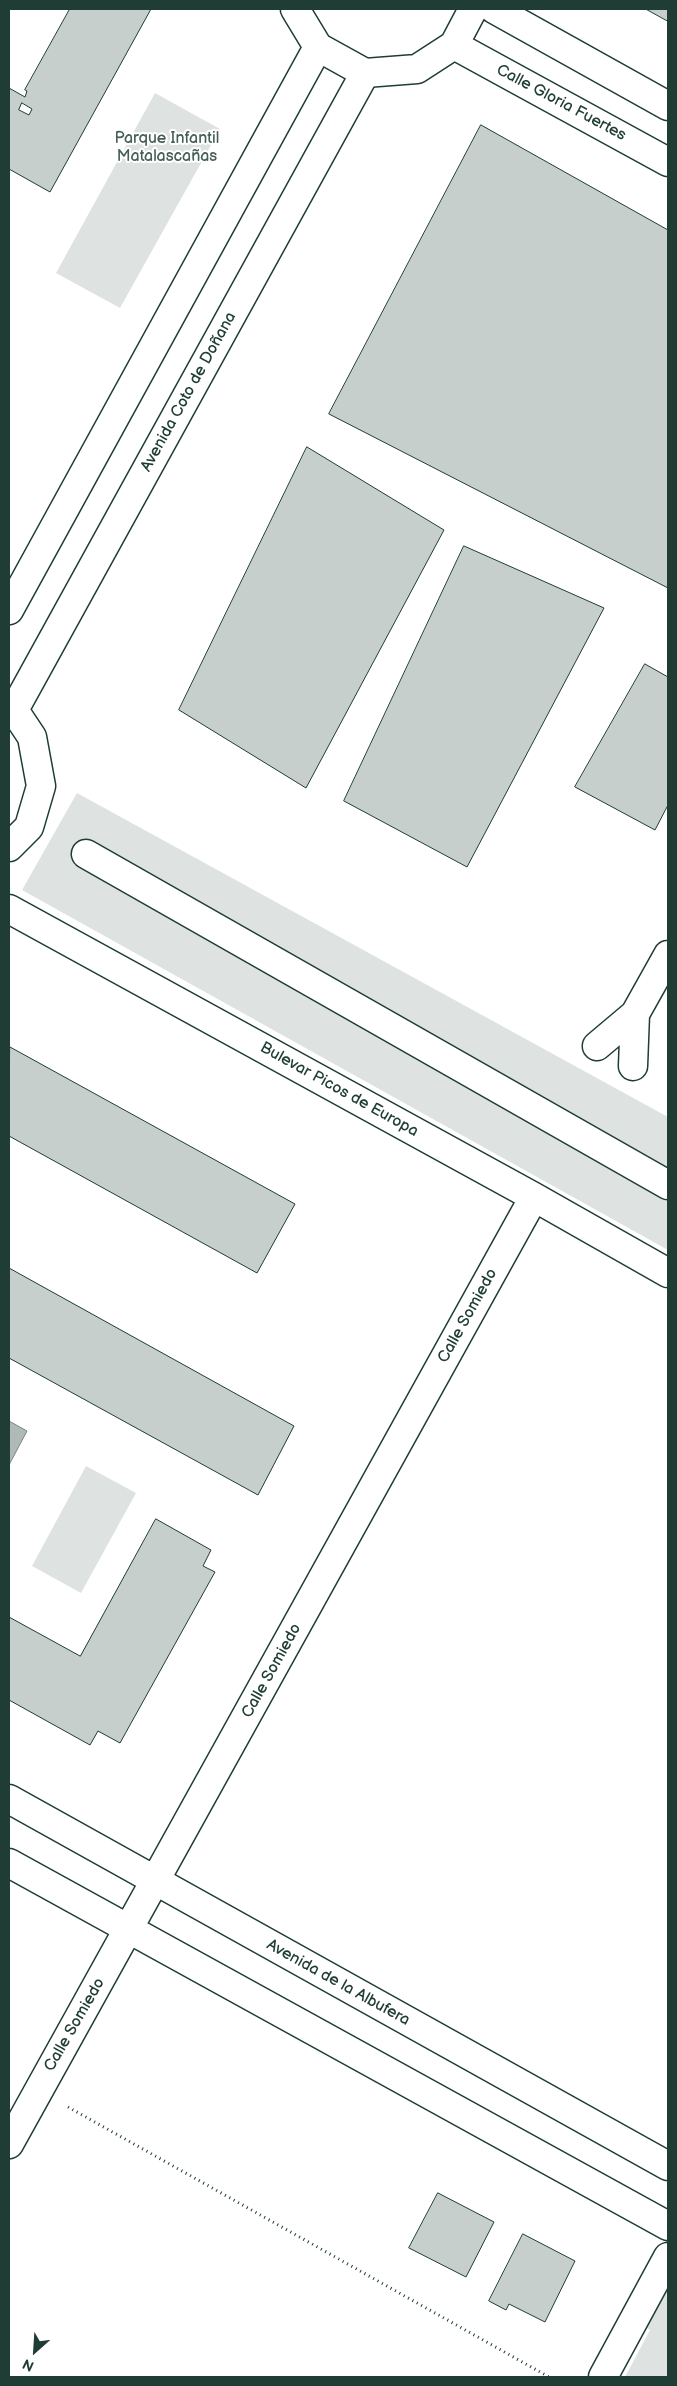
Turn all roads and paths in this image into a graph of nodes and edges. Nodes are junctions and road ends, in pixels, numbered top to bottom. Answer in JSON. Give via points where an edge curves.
{"nodes":[{"id":1,"x":295,"y":9,"type":"edge"},
{"id":2,"x":473,"y":9,"type":"edge"},
{"id":3,"x":494,"y":9,"type":"edge"},
{"id":4,"x":454,"y":44,"type":"junction"},
{"id":5,"x":318,"y":47,"type":"junction"},
{"id":6,"x":365,"y":73,"type":"junction"},
{"id":7,"x":668,"y":106,"type":"edge"},
{"id":8,"x":668,"y":162,"type":"edge"},
{"id":9,"x":9,"y":610,"type":"edge"},
{"id":10,"x":12,"y":709,"type":"edge"},
{"id":11,"x":9,"y":847,"type":"edge"},
{"id":12,"x":86,"y":854,"type":"dead end"},
{"id":13,"x":9,"y":909,"type":"edge"},
{"id":14,"x":668,"y":955,"type":"edge"},
{"id":15,"x":636,"y":1014,"type":"junction"},
{"id":16,"x":597,"y":1046,"type":"dead end"},
{"id":17,"x":633,"y":1066,"type":"dead end"},
{"id":18,"x":668,"y":1185,"type":"edge"},
{"id":19,"x":534,"y":1197,"type":"junction"},
{"id":20,"x":668,"y":1273,"type":"edge"},
{"id":21,"x":9,"y":1799,"type":"edge"},
{"id":22,"x":9,"y":1863,"type":"edge"},
{"id":23,"x":156,"y":1881,"type":"junction"},
{"id":24,"x":129,"y":1929,"type":"junction"},
{"id":25,"x":38,"y":2090,"type":"junction"},
{"id":26,"x":9,"y":2144,"type":"edge"},
{"id":27,"x":668,"y":2166,"type":"edge"},
{"id":28,"x":668,"y":2226,"type":"edge"},
{"id":29,"x":668,"y":2257,"type":"edge"},
{"id":30,"x":549,"y":2377,"type":"edge"},
{"id":31,"x":603,"y":2377,"type":"edge"}],
"edges":[{"from":1,"to":5,"type":"street"},
{"from":2,"to":4,"type":"street"},
{"from":3,"to":7,"type":"street"},
{"from":4,"to":6,"type":"street","via":[[417,70]]},
{"from":4,"to":8,"type":"street","name":"Calle Gloria Fuertes"},
{"from":5,"to":6,"type":"street"},
{"from":5,"to":9,"type":"street"},
{"from":6,"to":10,"type":"street","name":"Avenida Coto de Doñana"},
{"from":10,"to":11,"type":"street","via":[[32,737],[41,786],[28,827]]},
{"from":12,"to":18,"type":"street"},
{"from":13,"to":19,"type":"street","name":"Bulevar Picos de Europa"},
{"from":14,"to":15,"type":"street"},
{"from":15,"to":16,"type":"street"},
{"from":15,"to":17,"type":"street"},
{"from":19,"to":20,"type":"street","name":"Bulevar Picos de Europa"},
{"from":19,"to":23,"type":"street","name":"Calle Somiedo"},
{"from":21,"to":23,"type":"street","name":"Avenida de la Albufera"},
{"from":22,"to":24,"type":"street"},
{"from":23,"to":24,"type":"street","name":"Calle Somiedo"},
{"from":23,"to":27,"type":"street","name":"Avenida de la Albufera"},
{"from":24,"to":25,"type":"street","name":"Calle Somiedo"},
{"from":24,"to":28,"type":"street"},
{"from":25,"to":26,"type":"street","name":"Calle Somiedo"},
{"from":25,"to":30,"type":"path"},
{"from":29,"to":31,"type":"street"}]}
